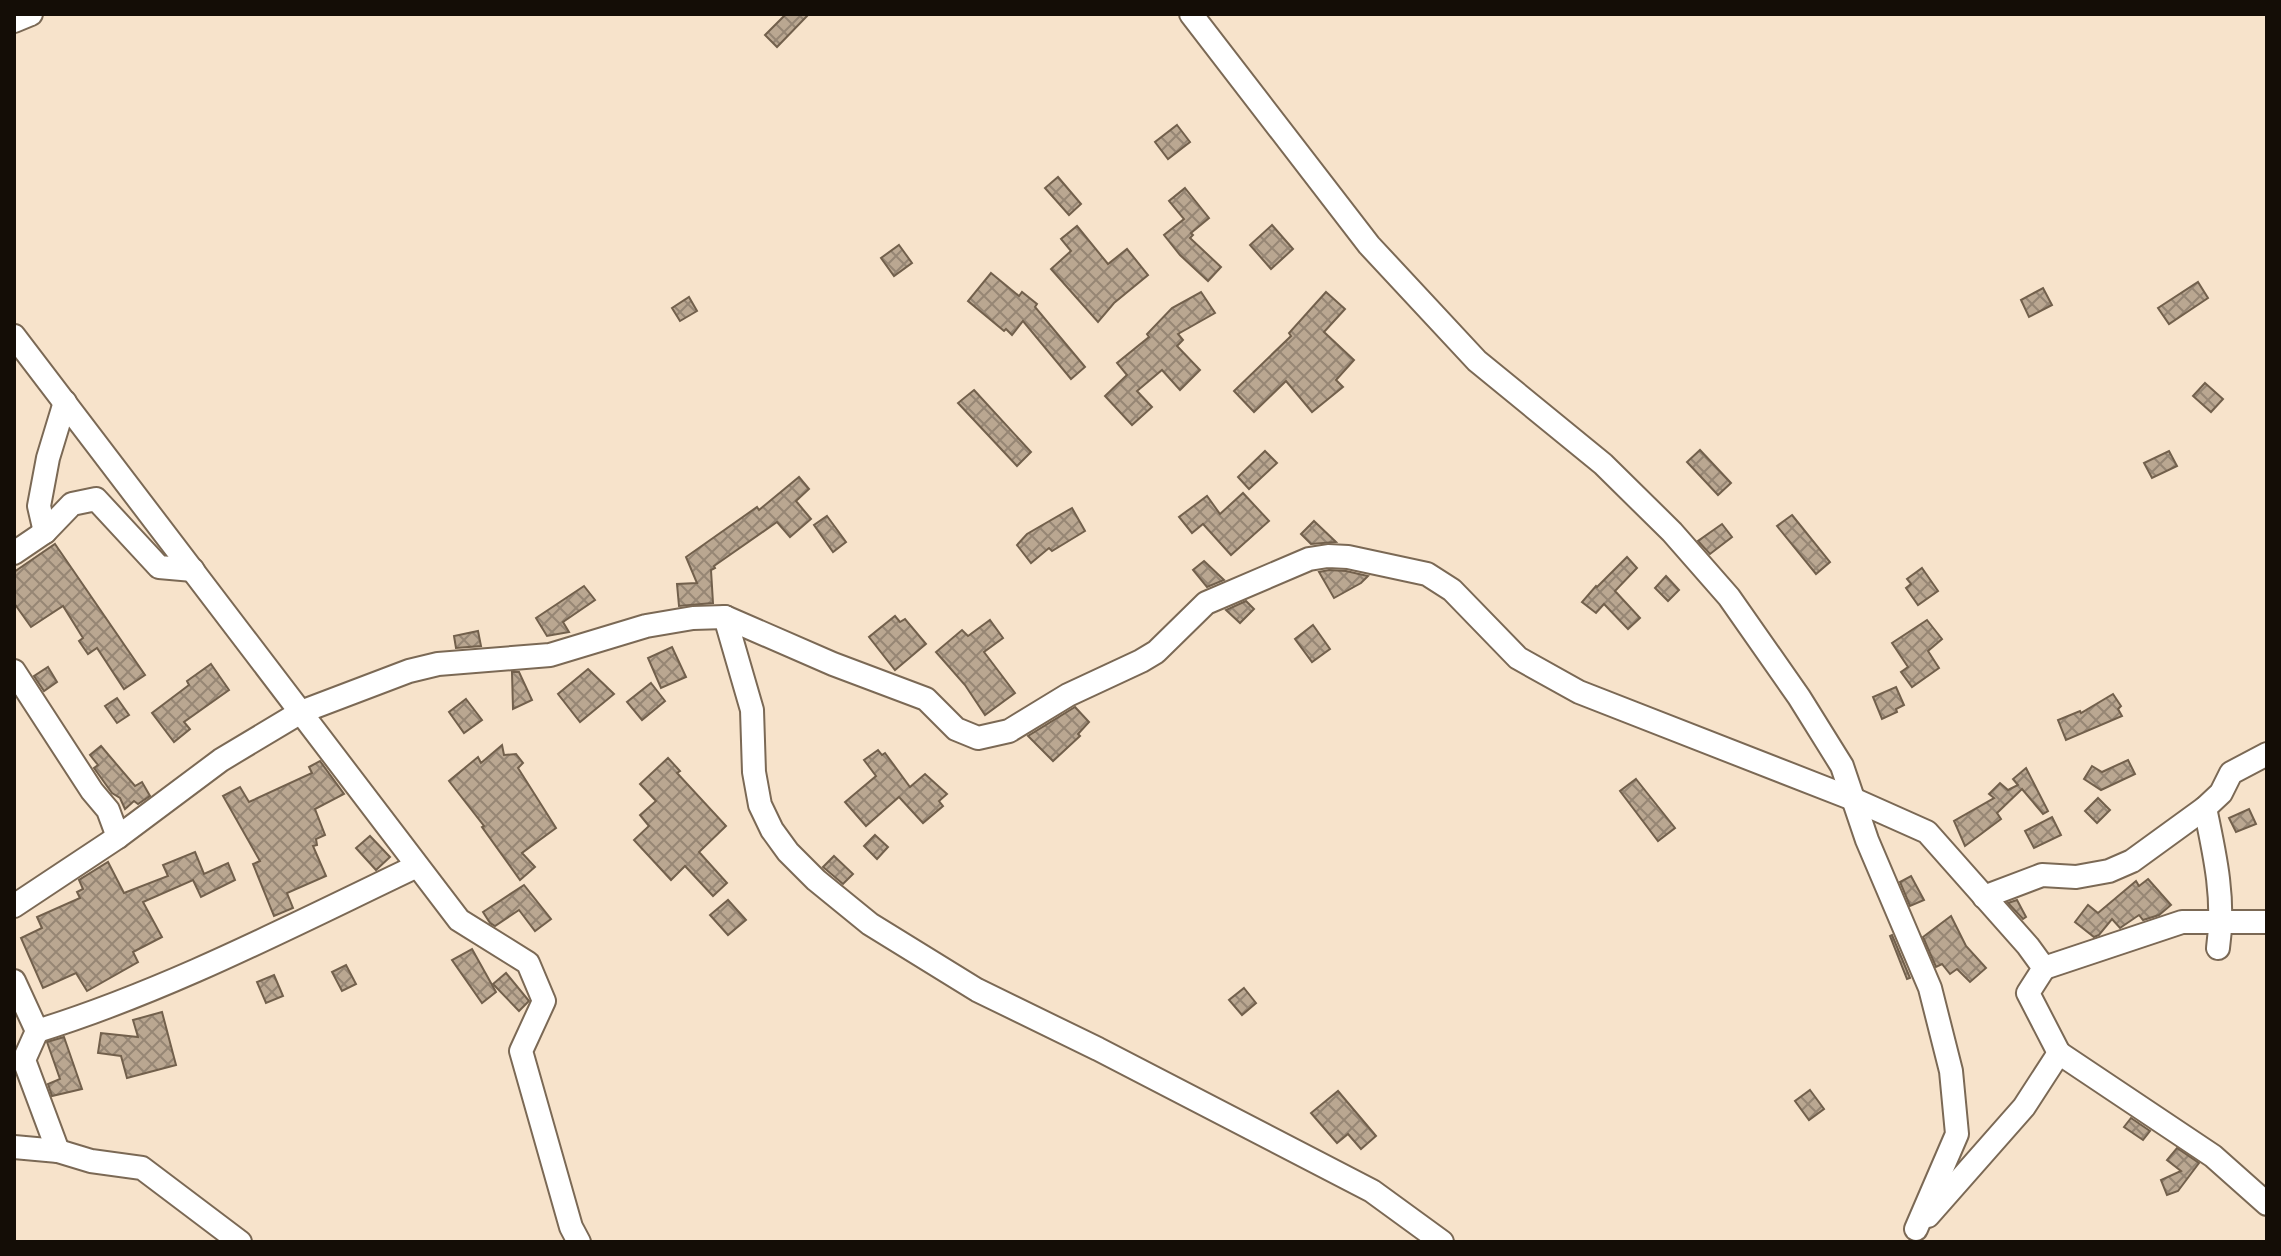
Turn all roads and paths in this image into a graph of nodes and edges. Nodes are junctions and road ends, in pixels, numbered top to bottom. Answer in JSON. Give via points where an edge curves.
{"nodes":[{"id":1,"x":31,"y":14,"type":"edge"},
{"id":2,"x":1191,"y":14,"type":"edge"},
{"id":3,"x":14,"y":21,"type":"edge"},
{"id":4,"x":17,"y":343,"type":"edge"},
{"id":5,"x":65,"y":402,"type":"junction"},
{"id":6,"x":45,"y":532,"type":"junction"},
{"id":7,"x":14,"y":553,"type":"edge"},
{"id":8,"x":193,"y":570,"type":"junction"},
{"id":9,"x":725,"y":617,"type":"junction"},
{"id":10,"x":14,"y":671,"type":"edge"},
{"id":11,"x":301,"y":712,"type":"junction"},
{"id":12,"x":2267,"y":754,"type":"edge"},
{"id":13,"x":1853,"y":799,"type":"junction"},
{"id":14,"x":2205,"y":808,"type":"junction"},
{"id":15,"x":118,"y":837,"type":"junction"},
{"id":16,"x":417,"y":866,"type":"junction"},
{"id":17,"x":1984,"y":897,"type":"junction"},
{"id":18,"x":14,"y":906,"type":"edge"},
{"id":19,"x":2222,"y":920,"type":"junction"},
{"id":20,"x":2267,"y":922,"type":"edge"},
{"id":21,"x":2218,"y":948,"type":"dead end"},
{"id":22,"x":2044,"y":968,"type":"junction"},
{"id":23,"x":14,"y":981,"type":"edge"},
{"id":24,"x":37,"y":1031,"type":"junction"},
{"id":25,"x":2059,"y":1053,"type":"junction"},
{"id":26,"x":14,"y":1147,"type":"edge"},
{"id":27,"x":58,"y":1151,"type":"junction"},
{"id":28,"x":2267,"y":1204,"type":"edge"},
{"id":29,"x":1912,"y":1236,"type":"edge"},
{"id":30,"x":240,"y":1242,"type":"edge"},
{"id":31,"x":579,"y":1242,"type":"edge"},
{"id":32,"x":1442,"y":1242,"type":"edge"}],
"edges":[{"from":1,"to":3,"type":"street"},
{"from":2,"to":13,"type":"street","via":[[1369,245],[1477,361],[1603,464],[1729,597],[1842,766]]},
{"from":4,"to":5,"type":"street"},
{"from":5,"to":6,"type":"street","via":[[39,506]]},
{"from":5,"to":8,"type":"street"},
{"from":6,"to":7,"type":"street"},
{"from":6,"to":8,"type":"street","via":[[72,504],[96,499],[159,567]]},
{"from":8,"to":11,"type":"street"},
{"from":9,"to":11,"type":"street","via":[[646,626],[550,655],[438,664]]},
{"from":9,"to":13,"type":"street","via":[[926,699],[956,729],[978,738],[1009,731],[1149,656],[1206,603],[1309,559],[1348,557],[1427,574],[1452,590],[1518,658],[1579,692]]},
{"from":9,"to":32,"type":"street","via":[[752,710],[760,805],[788,852],[816,880],[870,924],[977,990],[1372,1191]]},
{"from":10,"to":15,"type":"street","via":[[108,810]]},
{"from":11,"to":15,"type":"street","via":[[221,760]]},
{"from":11,"to":16,"type":"street"},
{"from":12,"to":14,"type":"street","via":[[2231,773]]},
{"from":13,"to":17,"type":"street","via":[[1927,832]]},
{"from":13,"to":29,"type":"street","via":[[1930,988],[1951,1071],[1957,1134]]},
{"from":14,"to":17,"type":"street","via":[[2132,861],[2109,871],[2076,877],[2042,875]]},
{"from":14,"to":19,"type":"street"},
{"from":15,"to":18,"type":"street"},
{"from":16,"to":24,"type":"street","via":[[105,1010]]},
{"from":16,"to":31,"type":"street","via":[[459,920],[528,963],[544,1001],[521,1051]]},
{"from":17,"to":22,"type":"street"},
{"from":19,"to":20,"type":"street"},
{"from":19,"to":21,"type":"street"},
{"from":19,"to":22,"type":"street","via":[[2182,922]]},
{"from":22,"to":25,"type":"street","via":[[2028,993]]},
{"from":23,"to":24,"type":"street"},
{"from":24,"to":27,"type":"street","via":[[24,1060]]},
{"from":25,"to":28,"type":"street","via":[[2213,1156]]},
{"from":25,"to":29,"type":"street","via":[[2024,1107]]},
{"from":26,"to":27,"type":"street"},
{"from":27,"to":30,"type":"street","via":[[142,1168]]}]}
